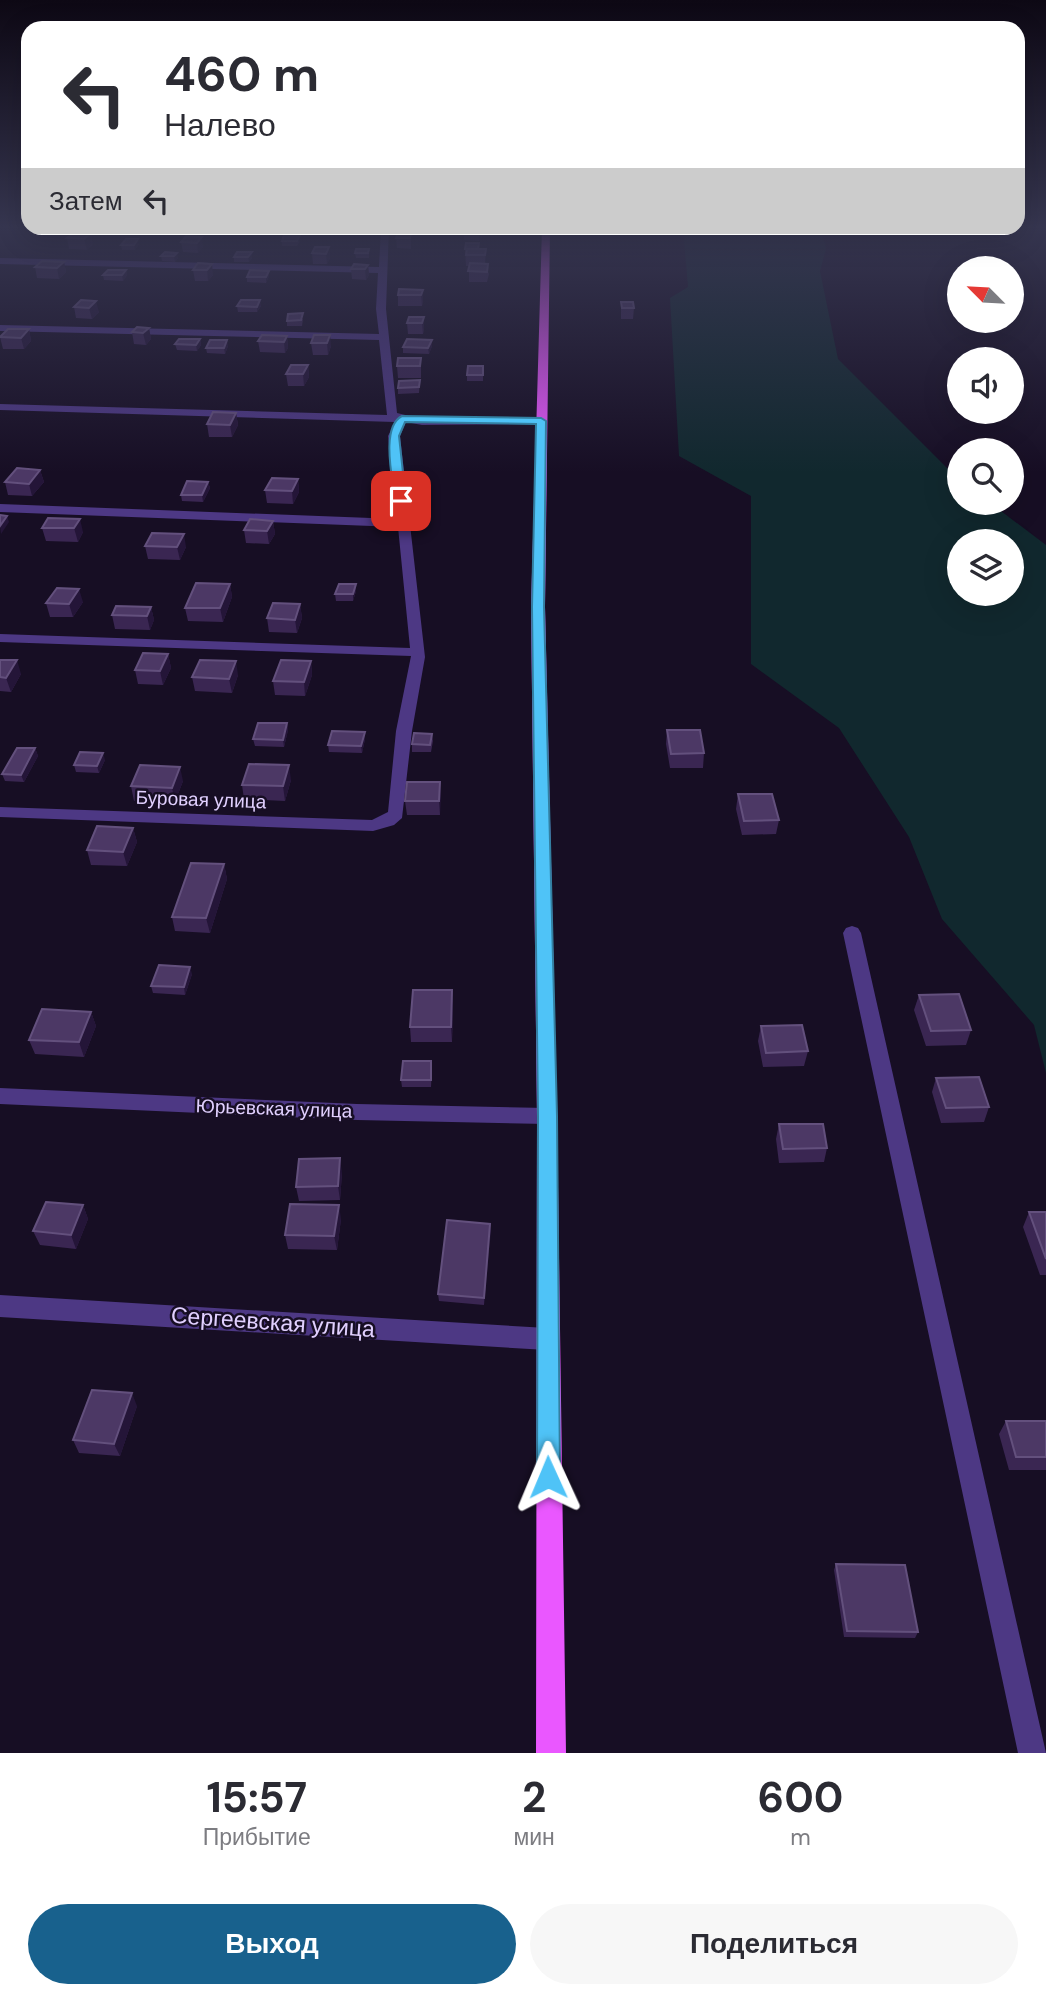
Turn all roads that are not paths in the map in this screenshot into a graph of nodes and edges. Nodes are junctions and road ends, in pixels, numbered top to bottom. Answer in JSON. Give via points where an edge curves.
{"nodes":[{"id":1,"x":382,"y":310,"type":"edge"},
{"id":2,"x":544,"y":310,"type":"edge"},
{"id":3,"x":0,"y":328,"type":"edge"},
{"id":4,"x":386,"y":337,"type":"junction"},
{"id":5,"x":0,"y":407,"type":"edge"},
{"id":6,"x":402,"y":419,"type":"junction"},
{"id":7,"x":541,"y":421,"type":"junction"},
{"id":8,"x":0,"y":508,"type":"edge"},
{"id":9,"x":403,"y":523,"type":"junction"},
{"id":10,"x":0,"y":638,"type":"edge"},
{"id":11,"x":415,"y":652,"type":"junction"},
{"id":12,"x":0,"y":812,"type":"edge"},
{"id":13,"x":852,"y":933,"type":"dead end"},
{"id":14,"x":0,"y":1096,"type":"edge"},
{"id":15,"x":547,"y":1116,"type":"junction"},
{"id":16,"x":0,"y":1306,"type":"edge"},
{"id":17,"x":547,"y":1339,"type":"junction"},
{"id":18,"x":551,"y":1753,"type":"edge"},
{"id":19,"x":1033,"y":1753,"type":"edge"}],
"edges":[{"from":1,"to":4,"type":"street"},
{"from":2,"to":7,"type":"main road"},
{"from":3,"to":4,"type":"street"},
{"from":4,"to":6,"type":"street","via":[[390,410]]},
{"from":5,"to":6,"type":"street"},
{"from":6,"to":7,"type":"street"},
{"from":6,"to":9,"type":"street","via":[[394,436]]},
{"from":7,"to":15,"type":"main road","via":[[538,607]]},
{"from":8,"to":9,"type":"street"},
{"from":9,"to":11,"type":"street"},
{"from":10,"to":11,"type":"street"},
{"from":11,"to":12,"type":"street","name":"Буровая улица","via":[[418,657],[404,731],[396,814],[388,821],[373,826]]},
{"from":13,"to":19,"type":"street"},
{"from":14,"to":15,"type":"street","name":"Юрьевская улица"},
{"from":15,"to":17,"type":"main road"},
{"from":16,"to":17,"type":"street","name":"Сергеевская улица"},
{"from":17,"to":18,"type":"main road"}]}
